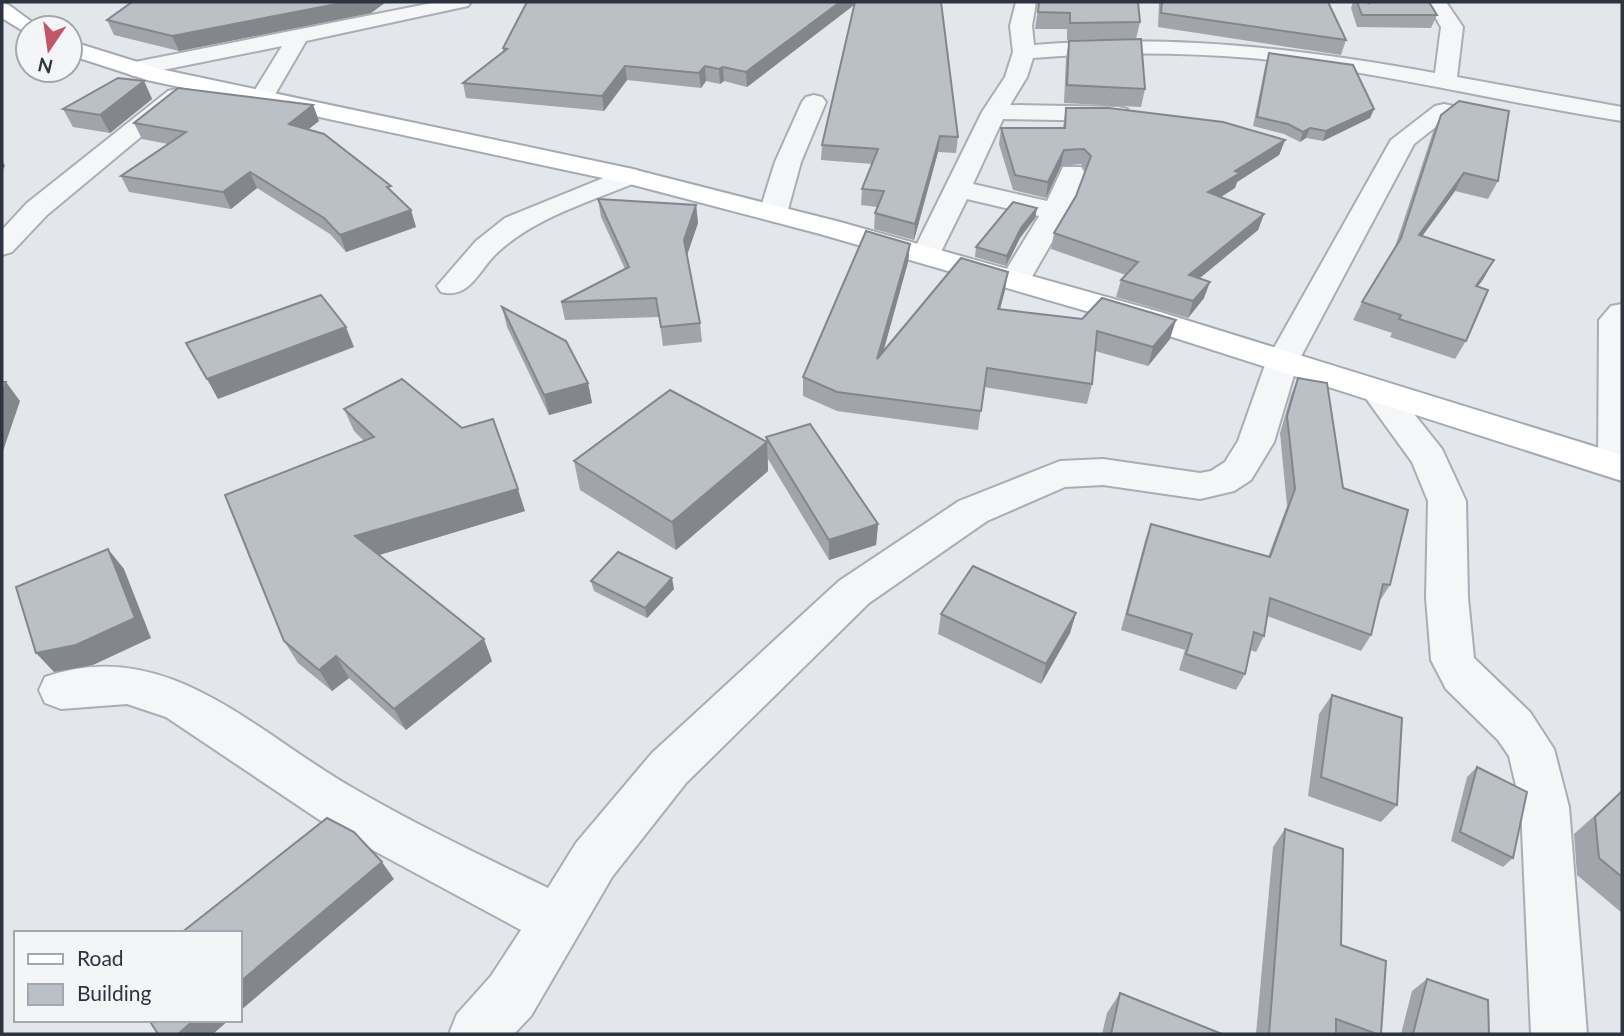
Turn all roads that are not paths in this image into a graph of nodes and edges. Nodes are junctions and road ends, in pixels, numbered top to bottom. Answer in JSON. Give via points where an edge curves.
{"nodes":[{"id":1,"x":461,"y":2,"type":"edge"},
{"id":2,"x":1026,"y":2,"type":"edge"},
{"id":3,"x":1436,"y":2,"type":"edge"},
{"id":4,"x":298,"y":37,"type":"junction"},
{"id":5,"x":1024,"y":52,"type":"junction"},
{"id":6,"x":84,"y":53,"type":"edge"},
{"id":7,"x":133,"y":69,"type":"junction"},
{"id":8,"x":1445,"y":80,"type":"junction"},
{"id":9,"x":191,"y":83,"type":"junction"},
{"id":10,"x":262,"y":98,"type":"junction"},
{"id":11,"x":814,"y":102,"type":"dead end"},
{"id":12,"x":1444,"y":111,"type":"edge"},
{"id":13,"x":994,"y":112,"type":"junction"},
{"id":14,"x":1622,"y":114,"type":"edge"},
{"id":15,"x":1146,"y":116,"type":"edge"},
{"id":16,"x":1072,"y":173,"type":"dead end"},
{"id":17,"x":628,"y":176,"type":"junction"},
{"id":18,"x":958,"y":189,"type":"junction"},
{"id":19,"x":1056,"y":211,"type":"junction"},
{"id":20,"x":773,"y":213,"type":"junction"},
{"id":21,"x":2,"y":246,"type":"edge"},
{"id":22,"x":927,"y":254,"type":"junction"},
{"id":23,"x":1015,"y":280,"type":"junction"},
{"id":24,"x":452,"y":286,"type":"dead end"},
{"id":25,"x":1622,"y":313,"type":"edge"},
{"id":26,"x":1282,"y":362,"type":"junction"},
{"id":27,"x":1379,"y":393,"type":"junction"},
{"id":28,"x":1619,"y":467,"type":"edge"},
{"id":29,"x":61,"y":690,"type":"dead end"},
{"id":30,"x":557,"y":920,"type":"junction"},
{"id":31,"x":477,"y":1034,"type":"edge"},
{"id":32,"x":1559,"y":1034,"type":"edge"}],
"edges":[{"from":1,"to":4,"type":"street"},
{"from":2,"to":5,"type":"street","via":[[1021,26]]},
{"from":3,"to":8,"type":"street","via":[[1451,27]]},
{"from":4,"to":7,"type":"street"},
{"from":4,"to":10,"type":"street"},
{"from":5,"to":8,"type":"street","via":[[1080,45],[1194,46],[1342,61]]},
{"from":5,"to":13,"type":"street","via":[[1016,77]]},
{"from":6,"to":7,"type":"main road"},
{"from":7,"to":9,"type":"main road"},
{"from":8,"to":14,"type":"street"},
{"from":9,"to":10,"type":"main road"},
{"from":9,"to":21,"type":"street","via":[[37,209]]},
{"from":10,"to":17,"type":"main road"},
{"from":11,"to":20,"type":"street","via":[[788,162]]},
{"from":12,"to":26,"type":"street","via":[[1404,140]]},
{"from":13,"to":15,"type":"street"},
{"from":13,"to":18,"type":"street"},
{"from":16,"to":19,"type":"street"},
{"from":17,"to":20,"type":"main road"},
{"from":17,"to":24,"type":"street","via":[[515,224],[486,247]]},
{"from":18,"to":19,"type":"street"},
{"from":18,"to":22,"type":"street"},
{"from":19,"to":23,"type":"street"},
{"from":20,"to":22,"type":"main road"},
{"from":22,"to":23,"type":"main road"},
{"from":23,"to":26,"type":"main road"},
{"from":25,"to":28,"type":"street","via":[[1615,320]]},
{"from":26,"to":27,"type":"main road"},
{"from":26,"to":30,"type":"street","via":[[1256,442],[1238,471],[1222,482],[1200,486],[1083,471],[1060,474],[973,511],[854,592],[669,768],[594,860]]},
{"from":27,"to":28,"type":"main road"},
{"from":27,"to":32,"type":"street","via":[[1429,458],[1447,501],[1447,598],[1453,660],[1462,676],[1531,749],[1545,807]]},
{"from":29,"to":30,"type":"street","via":[[135,686],[175,701],[413,850]]},
{"from":30,"to":31,"type":"street","via":[[510,996]]}]}
